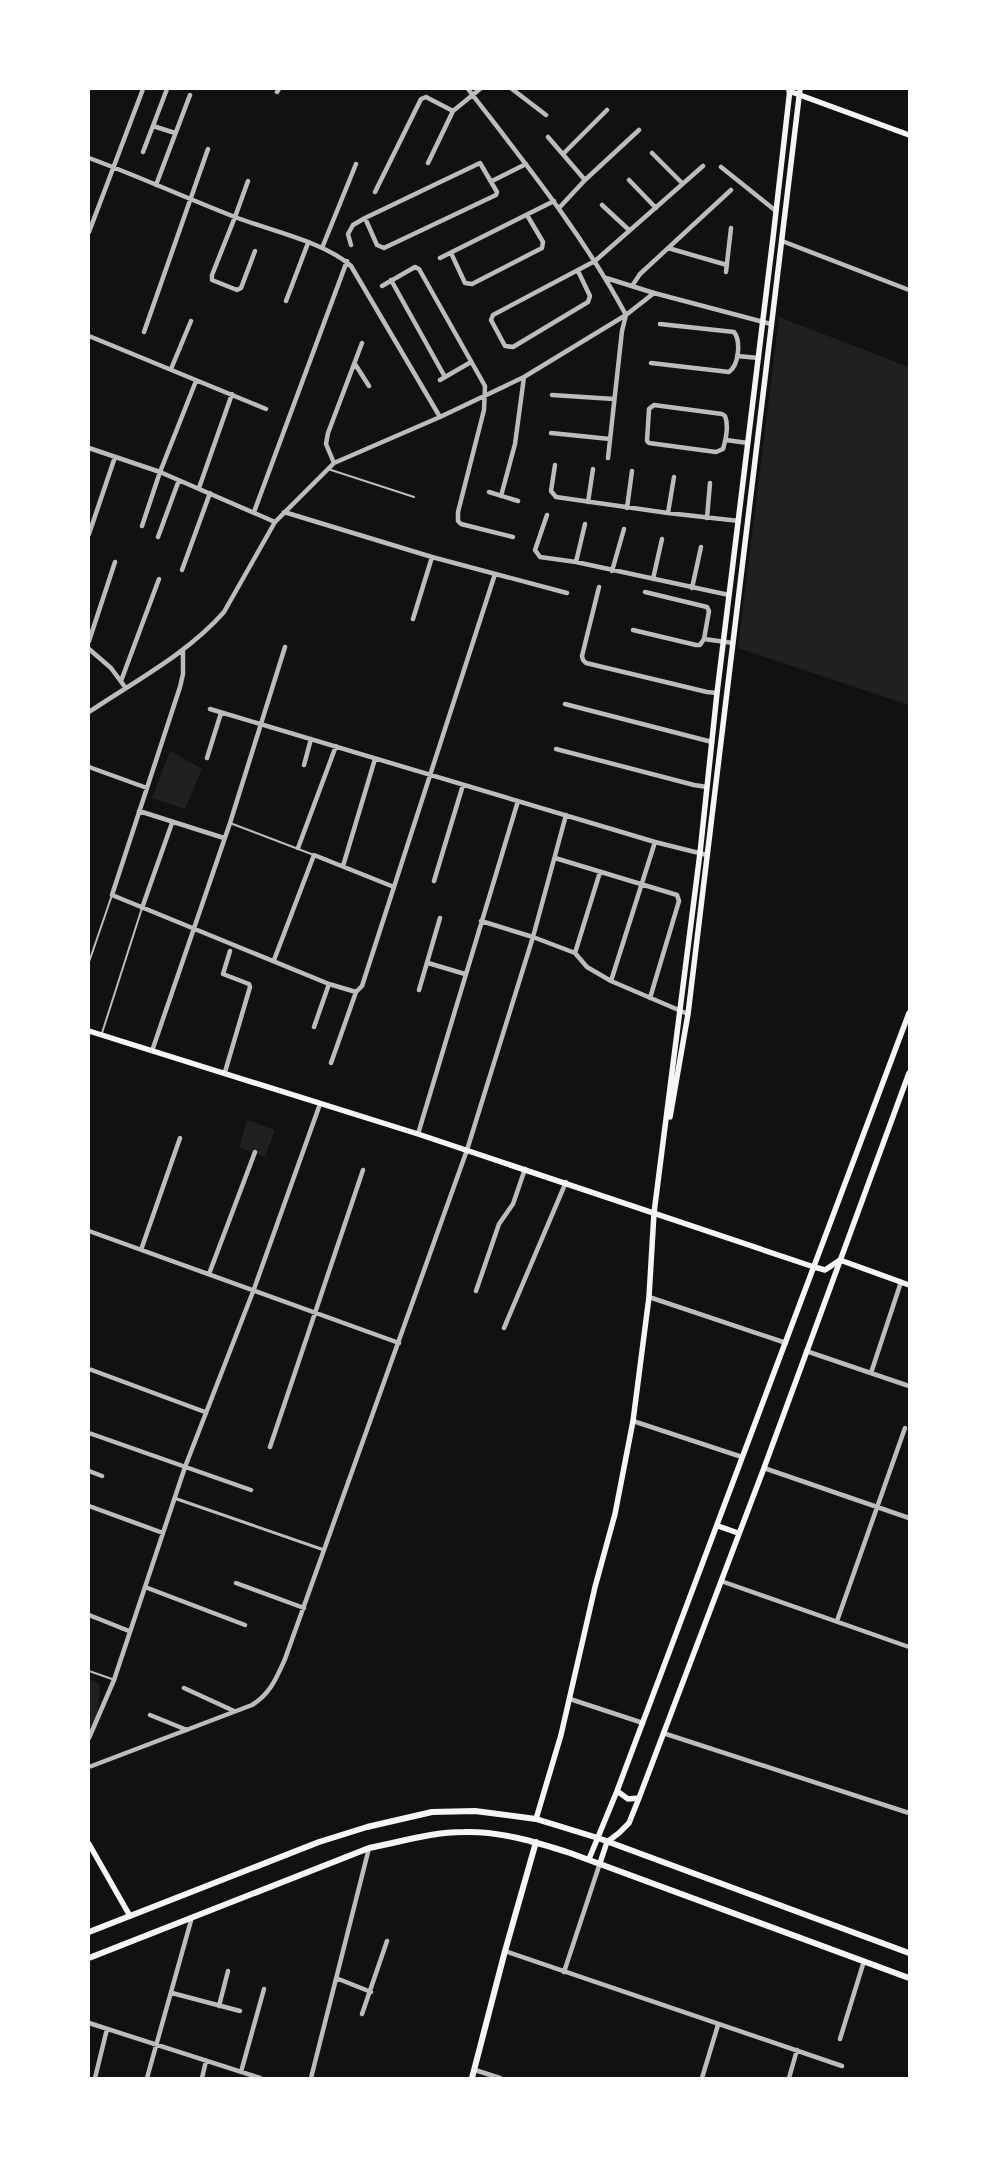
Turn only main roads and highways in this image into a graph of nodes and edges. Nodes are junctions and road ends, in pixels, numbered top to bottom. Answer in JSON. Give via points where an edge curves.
{"nodes":[{"id":1,"x":789,"y":90,"type":"edge"},
{"id":2,"x":799,"y":92,"type":"edge"},
{"id":3,"x":909,"y":135,"type":"edge"},
{"id":4,"x":909,"y":1013,"type":"edge"},
{"id":5,"x":89,"y":1031,"type":"edge"},
{"id":6,"x":909,"y":1073,"type":"edge"},
{"id":7,"x":654,"y":1213,"type":"junction"},
{"id":8,"x":840,"y":1260,"type":"junction"},
{"id":9,"x":814,"y":1267,"type":"junction"},
{"id":10,"x":909,"y":1285,"type":"edge"},
{"id":11,"x":718,"y":1526,"type":"junction"},
{"id":12,"x":738,"y":1533,"type":"junction"},
{"id":13,"x":618,"y":1791,"type":"junction"},
{"id":14,"x":639,"y":1798,"type":"junction"},
{"id":15,"x":536,"y":1819,"type":"junction"},
{"id":16,"x":598,"y":1838,"type":"junction"},
{"id":17,"x":536,"y":1842,"type":"junction"},
{"id":18,"x":608,"y":1842,"type":"junction"},
{"id":19,"x":89,"y":1844,"type":"edge"},
{"id":20,"x":588,"y":1859,"type":"junction"},
{"id":21,"x":600,"y":1863,"type":"junction"},
{"id":22,"x":130,"y":1916,"type":"junction"},
{"id":23,"x":89,"y":1932,"type":"edge"},
{"id":24,"x":909,"y":1954,"type":"edge"},
{"id":25,"x":89,"y":1958,"type":"edge"},
{"id":26,"x":909,"y":1978,"type":"edge"},
{"id":27,"x":472,"y":2078,"type":"edge"}],
"edges":[{"from":1,"to":2,"type":"main road"},
{"from":1,"to":7,"type":"main road","via":[[700,853]]},
{"from":2,"to":3,"type":"main road"},
{"from":2,"to":7,"type":"main road","via":[[688,1014]]},
{"from":4,"to":9,"type":"main road"},
{"from":5,"to":7,"type":"main road","via":[[418,1134]]},
{"from":6,"to":8,"type":"main road"},
{"from":7,"to":9,"type":"main road"},
{"from":7,"to":15,"type":"main road","via":[[649,1297],[633,1421],[615,1514],[570,1699]]},
{"from":8,"to":9,"type":"main road","via":[[825,1270]]},
{"from":8,"to":10,"type":"main road"},
{"from":8,"to":12,"type":"main road"},
{"from":9,"to":11,"type":"main road"},
{"from":11,"to":12,"type":"main road"},
{"from":11,"to":13,"type":"main road"},
{"from":12,"to":14,"type":"main road"},
{"from":13,"to":14,"type":"main road","via":[[628,1800]]},
{"from":13,"to":16,"type":"main road"},
{"from":14,"to":18,"type":"main road","via":[[629,1823]]},
{"from":15,"to":16,"type":"main road"},
{"from":15,"to":22,"type":"main road","via":[[475,1811],[416,1815],[320,1842]]},
{"from":16,"to":18,"type":"main road"},
{"from":16,"to":20,"type":"main road"},
{"from":17,"to":20,"type":"main road"},
{"from":17,"to":25,"type":"main road","via":[[463,1832],[369,1848]]},
{"from":17,"to":27,"type":"main road"},
{"from":18,"to":21,"type":"main road"},
{"from":18,"to":24,"type":"main road"},
{"from":19,"to":22,"type":"main road"},
{"from":20,"to":21,"type":"main road"},
{"from":21,"to":26,"type":"main road"},
{"from":22,"to":23,"type":"main road"}]}
